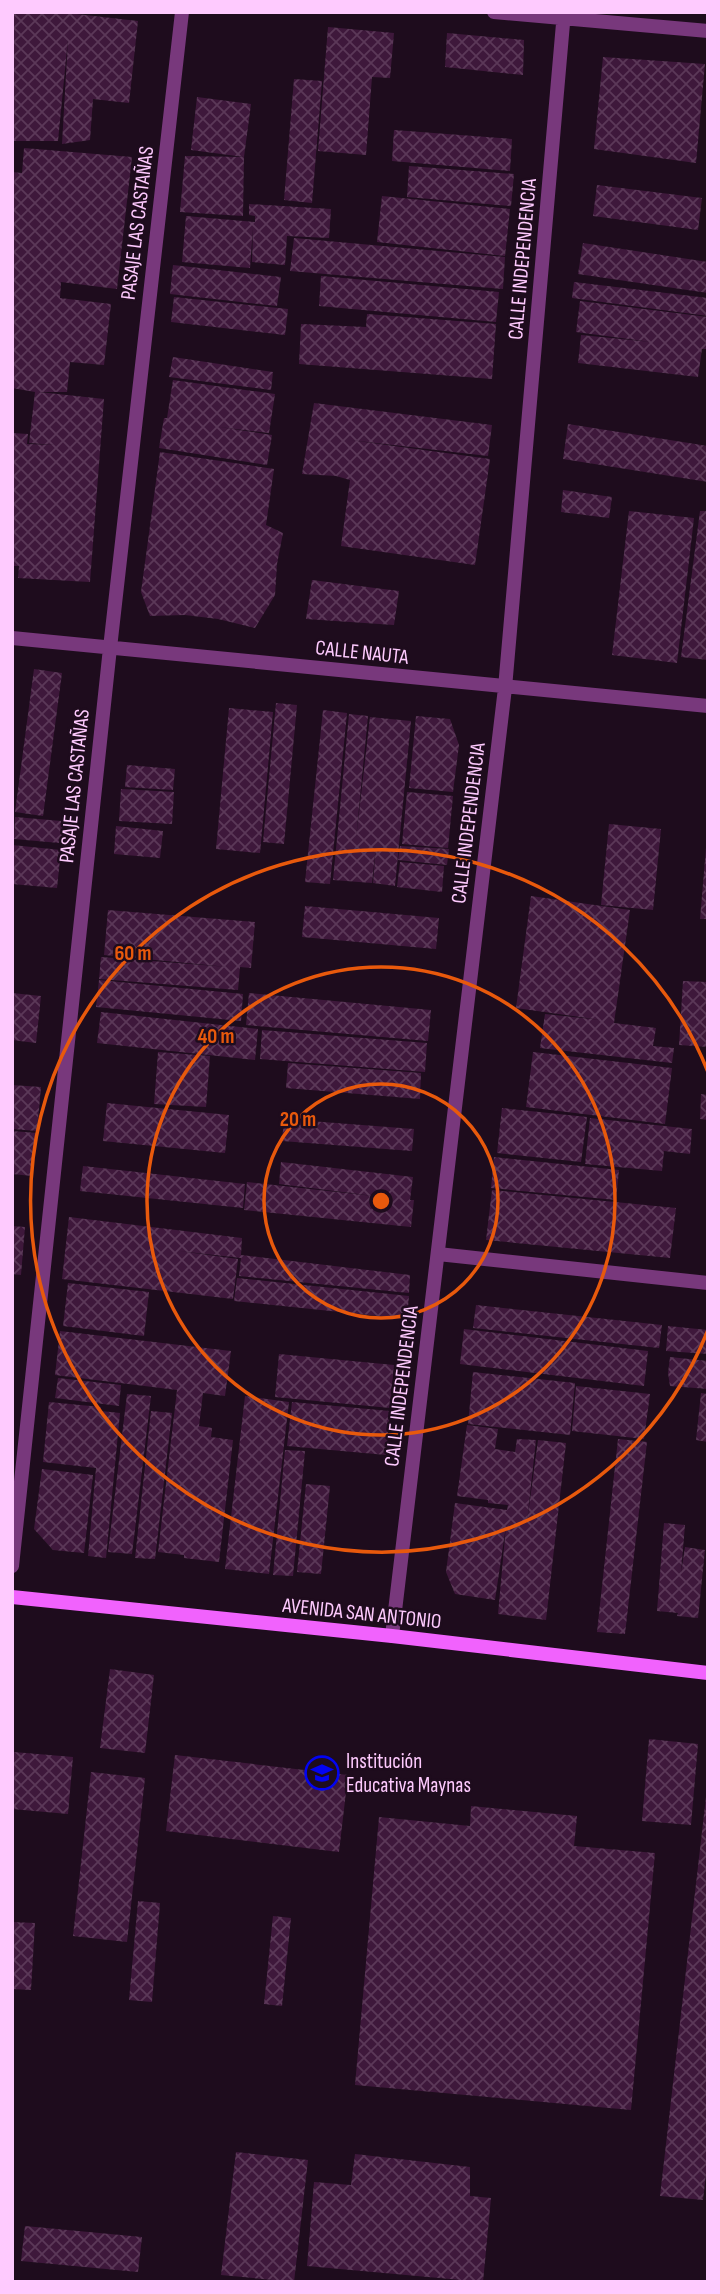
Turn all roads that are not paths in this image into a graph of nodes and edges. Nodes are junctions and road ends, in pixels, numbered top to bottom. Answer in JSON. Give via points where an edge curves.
{"nodes":[{"id":1,"x":182,"y":12,"type":"edge"},
{"id":2,"x":494,"y":12,"type":"edge"},
{"id":3,"x":564,"y":16,"type":"edge"},
{"id":4,"x":708,"y":31,"type":"edge"},
{"id":5,"x":12,"y":638,"type":"edge"},
{"id":6,"x":110,"y":648,"type":"junction"},
{"id":7,"x":505,"y":688,"type":"junction"},
{"id":8,"x":708,"y":706,"type":"edge"},
{"id":9,"x":438,"y":1254,"type":"junction"},
{"id":10,"x":708,"y":1283,"type":"edge"},
{"id":11,"x":12,"y":1566,"type":"edge"},
{"id":12,"x":12,"y":1597,"type":"edge"},
{"id":13,"x":392,"y":1636,"type":"junction"},
{"id":14,"x":708,"y":1674,"type":"edge"}],
"edges":[{"from":1,"to":6,"type":"street","name":"PASAJE LAS CASTAÑAS"},
{"from":2,"to":3,"type":"street"},
{"from":3,"to":4,"type":"street"},
{"from":3,"to":7,"type":"street","name":"CALLE INDEPENDENCIA"},
{"from":5,"to":6,"type":"street","name":"CALLE NAUTA"},
{"from":6,"to":7,"type":"street","name":"CALLE NAUTA"},
{"from":6,"to":11,"type":"street","name":"PASAJE LAS CASTAÑAS"},
{"from":7,"to":8,"type":"street","name":"CALLE NAUTA"},
{"from":7,"to":9,"type":"street","name":"CALLE INDEPENDENCIA"},
{"from":9,"to":10,"type":"street"},
{"from":9,"to":13,"type":"street","name":"CALLE INDEPENDENCIA"},
{"from":12,"to":13,"type":"main road","name":"AVENIDA SAN ANTONIO"},
{"from":13,"to":14,"type":"main road","name":"AVENIDA SAN ANTONIO"}]}
